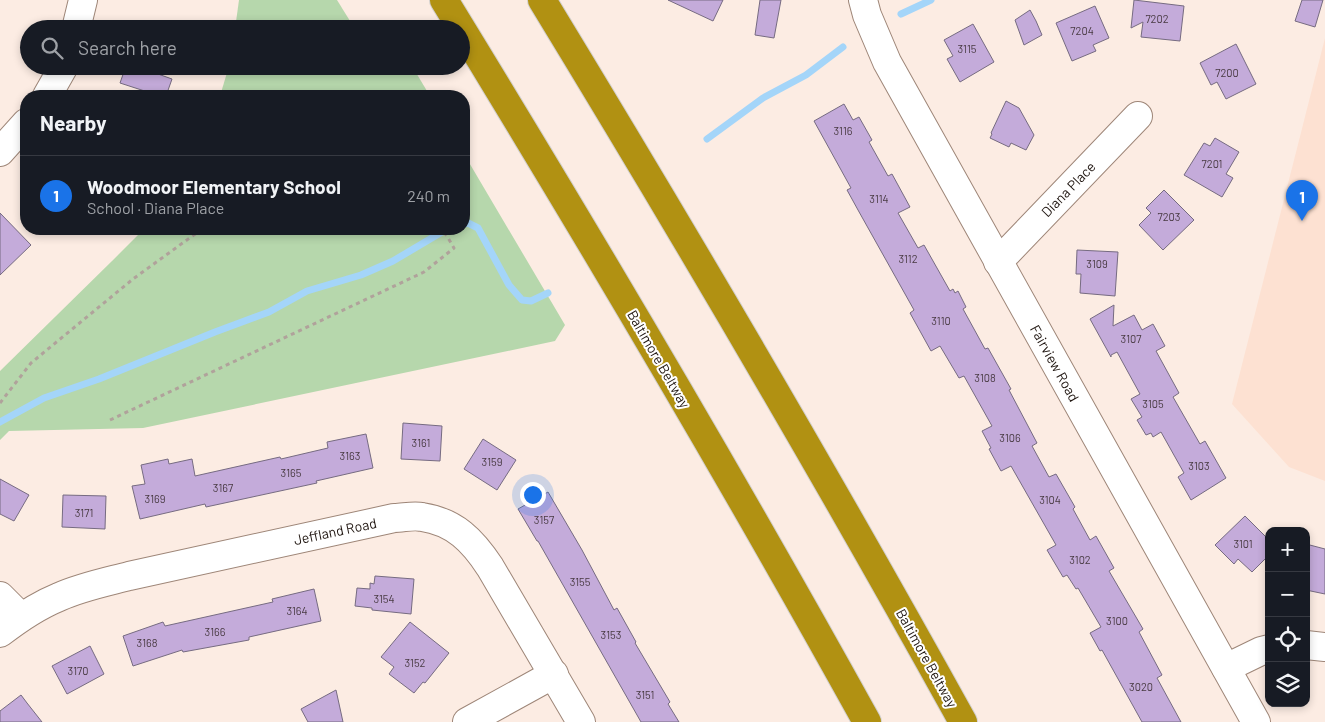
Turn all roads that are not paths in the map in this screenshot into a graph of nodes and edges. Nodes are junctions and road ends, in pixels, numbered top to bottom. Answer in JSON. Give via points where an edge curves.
{"nodes":[{"id":1,"x":83,"y":0,"type":"edge"},
{"id":2,"x":444,"y":0,"type":"edge"},
{"id":3,"x":542,"y":0,"type":"edge"},
{"id":4,"x":863,"y":0,"type":"edge"},
{"id":5,"x":78,"y":20,"type":"edge"},
{"id":6,"x":456,"y":20,"type":"edge"},
{"id":7,"x":470,"y":43,"type":"edge"},
{"id":8,"x":59,"y":75,"type":"edge"},
{"id":9,"x":50,"y":90,"type":"edge"},
{"id":10,"x":1138,"y":116,"type":"dead end"},
{"id":11,"x":20,"y":130,"type":"edge"},
{"id":12,"x":0,"y":152,"type":"edge"},
{"id":13,"x":998,"y":262,"type":"junction"},
{"id":14,"x":0,"y":596,"type":"edge"},
{"id":15,"x":10,"y":625,"type":"edge"},
{"id":16,"x":1310,"y":645,"type":"edge"},
{"id":17,"x":1325,"y":647,"type":"edge"},
{"id":18,"x":1265,"y":650,"type":"edge"},
{"id":19,"x":1226,"y":668,"type":"junction"},
{"id":20,"x":554,"y":674,"type":"junction"},
{"id":21,"x":467,"y":722,"type":"edge"},
{"id":22,"x":580,"y":722,"type":"edge"},
{"id":23,"x":867,"y":722,"type":"edge"},
{"id":24,"x":962,"y":722,"type":"edge"},
{"id":25,"x":1256,"y":722,"type":"edge"}],
"edges":[{"from":1,"to":5,"type":"street"},
{"from":2,"to":6,"type":"highway","name":"Baltimore Beltway"},
{"from":3,"to":24,"type":"highway","name":"Baltimore Beltway","via":[[774,389]]},
{"from":4,"to":13,"type":"street","name":"Fairview Road","via":[[888,62]]},
{"from":7,"to":23,"type":"highway","name":"Baltimore Beltway","via":[[690,411]]},
{"from":8,"to":9,"type":"street"},
{"from":10,"to":13,"type":"street","name":"Diana Place"},
{"from":11,"to":12,"type":"street"},
{"from":13,"to":19,"type":"street","name":"Fairview Road"},
{"from":14,"to":15,"type":"street","name":"Jeffland Road"},
{"from":15,"to":20,"type":"street","name":"Jeffland Road","via":[[58,597],[129,576],[394,518],[421,516],[445,523],[463,534],[479,550]]},
{"from":16,"to":17,"type":"street"},
{"from":18,"to":19,"type":"street"},
{"from":19,"to":25,"type":"street","name":"Fairview Road"},
{"from":20,"to":21,"type":"street"},
{"from":20,"to":22,"type":"street","name":"Jeffland Road"}]}
